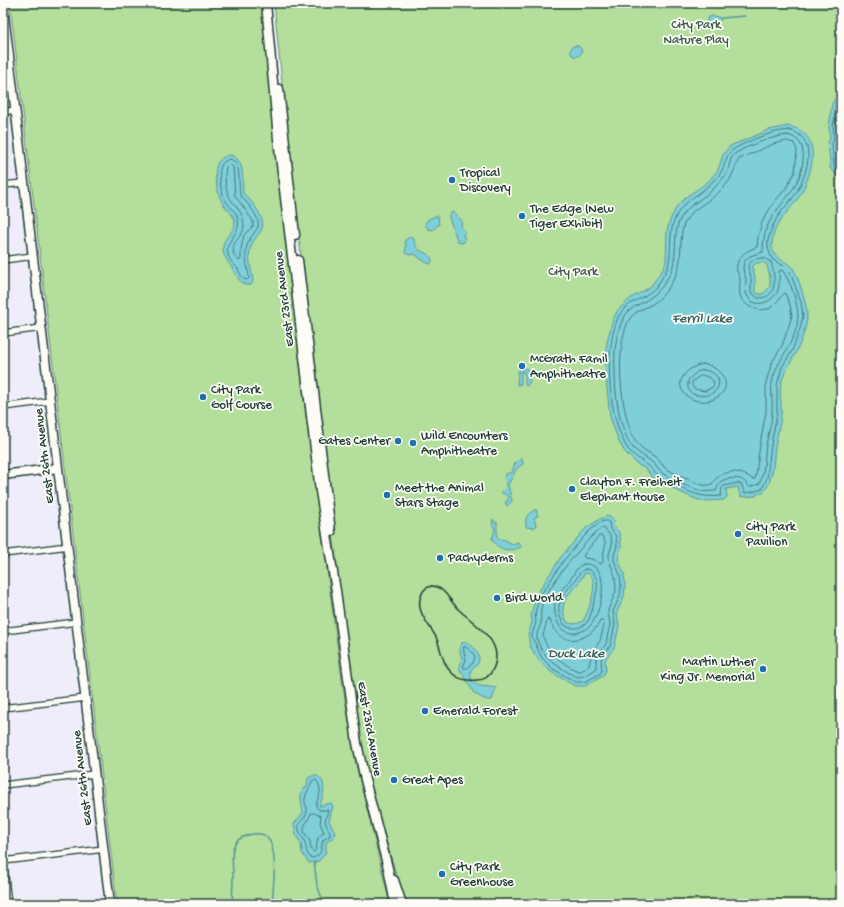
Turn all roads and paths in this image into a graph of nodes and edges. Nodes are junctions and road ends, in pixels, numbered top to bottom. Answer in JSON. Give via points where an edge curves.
{"nodes":[{"id":1,"x":266,"y":3,"type":"edge"},
{"id":2,"x":271,"y":3,"type":"edge"},
{"id":3,"x":3,"y":6,"type":"edge"},
{"id":4,"x":5,"y":39,"type":"edge"},
{"id":5,"x":270,"y":51,"type":"junction"},
{"id":6,"x":278,"y":88,"type":"junction"},
{"id":7,"x":16,"y":110,"type":"junction"},
{"id":8,"x":3,"y":112,"type":"edge"},
{"id":9,"x":24,"y":183,"type":"junction"},
{"id":10,"x":3,"y":185,"type":"edge"},
{"id":11,"x":33,"y":256,"type":"junction"},
{"id":12,"x":3,"y":260,"type":"edge"},
{"id":13,"x":42,"y":328,"type":"junction"},
{"id":14,"x":3,"y":333,"type":"edge"},
{"id":15,"x":50,"y":401,"type":"junction"},
{"id":16,"x":3,"y":406,"type":"edge"},
{"id":17,"x":58,"y":468,"type":"junction"},
{"id":18,"x":3,"y":475,"type":"edge"},
{"id":19,"x":68,"y":546,"type":"junction"},
{"id":20,"x":3,"y":554,"type":"edge"},
{"id":21,"x":336,"y":591,"type":"junction"},
{"id":22,"x":77,"y":622,"type":"junction"},
{"id":23,"x":3,"y":631,"type":"edge"},
{"id":24,"x":86,"y":698,"type":"junction"},
{"id":25,"x":3,"y":708,"type":"edge"},
{"id":26,"x":95,"y":774,"type":"junction"},
{"id":27,"x":3,"y":785,"type":"edge"},
{"id":28,"x":104,"y":849,"type":"junction"},
{"id":29,"x":3,"y":861,"type":"edge"},
{"id":30,"x":388,"y":868,"type":"junction"},
{"id":31,"x":8,"y":904,"type":"edge"},
{"id":32,"x":110,"y":904,"type":"edge"},
{"id":33,"x":395,"y":904,"type":"edge"},
{"id":34,"x":402,"y":904,"type":"edge"}],
"edges":[{"from":1,"to":5,"type":"main road","name":"East 23rd Avenue"},
{"from":2,"to":6,"type":"main road","name":"East 23rd Avenue"},
{"from":3,"to":4,"type":"main road","name":"East 26th Avenue"},
{"from":4,"to":7,"type":"main road","name":"East 26th Avenue"},
{"from":5,"to":6,"type":"main road","via":[[275,84]]},
{"from":5,"to":21,"type":"main road","name":"East 23rd Avenue","via":[[315,451]]},
{"from":6,"to":21,"type":"main road","name":"East 23rd Avenue","via":[[331,528]]},
{"from":7,"to":8,"type":"street"},
{"from":7,"to":9,"type":"main road","name":"East 26th Avenue"},
{"from":9,"to":10,"type":"street"},
{"from":9,"to":11,"type":"main road","name":"East 26th Avenue"},
{"from":11,"to":12,"type":"street"},
{"from":11,"to":13,"type":"main road","name":"East 26th Avenue"},
{"from":13,"to":14,"type":"street"},
{"from":13,"to":15,"type":"main road","name":"East 26th Avenue"},
{"from":15,"to":16,"type":"street"},
{"from":15,"to":17,"type":"main road","name":"East 26th Avenue"},
{"from":17,"to":18,"type":"main road"},
{"from":17,"to":19,"type":"main road","name":"East 26th Avenue"},
{"from":19,"to":20,"type":"street"},
{"from":19,"to":22,"type":"main road","name":"East 26th Avenue"},
{"from":21,"to":30,"type":"main road","name":"East 23rd Avenue","via":[[357,744]]},
{"from":22,"to":23,"type":"street"},
{"from":22,"to":24,"type":"main road","name":"East 26th Avenue"},
{"from":24,"to":25,"type":"street"},
{"from":24,"to":26,"type":"main road","name":"East 26th Avenue"},
{"from":26,"to":27,"type":"street"},
{"from":26,"to":28,"type":"main road","name":"East 26th Avenue"},
{"from":28,"to":29,"type":"street"},
{"from":28,"to":32,"type":"main road","name":"East 26th Avenue"},
{"from":29,"to":31,"type":"street"},
{"from":30,"to":33,"type":"main road","name":"East 23rd Avenue"},
{"from":30,"to":34,"type":"main road","name":"East 23rd Avenue"}]}
